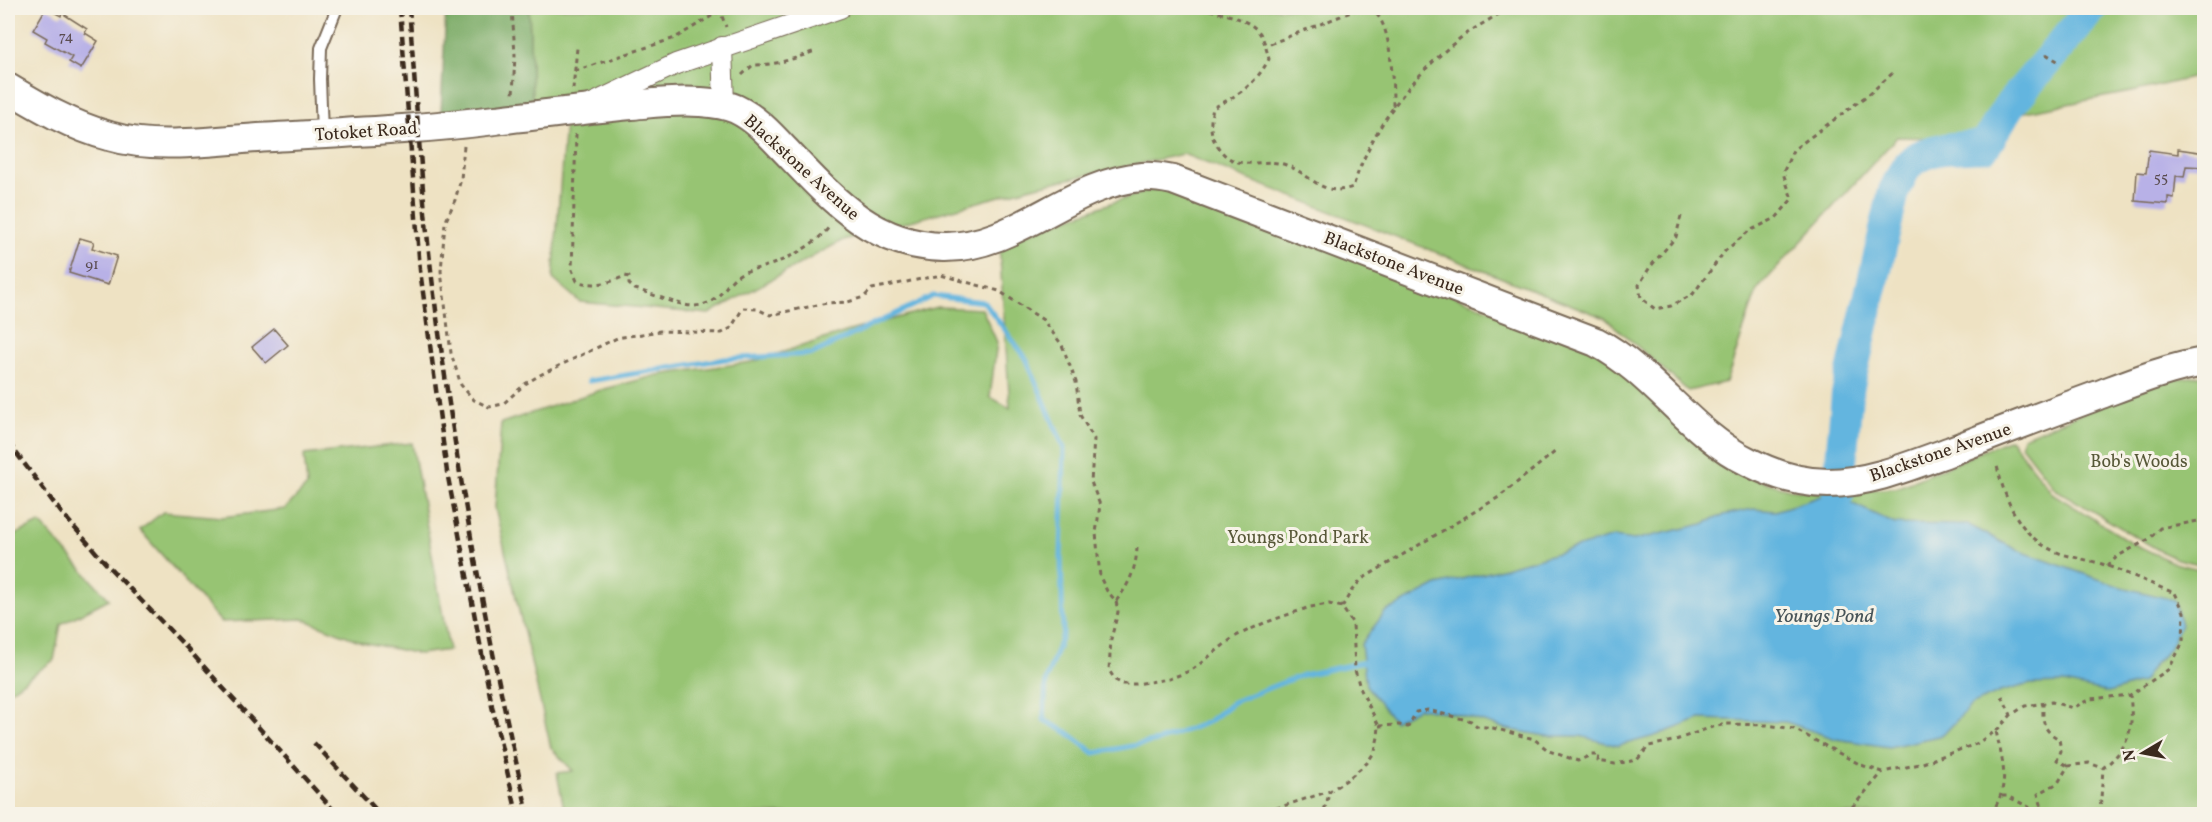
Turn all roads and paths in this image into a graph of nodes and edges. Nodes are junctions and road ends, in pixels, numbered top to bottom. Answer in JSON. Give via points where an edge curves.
{"nodes":[{"id":1,"x":337,"y":8,"type":"edge"},
{"id":2,"x":512,"y":8,"type":"edge"},
{"id":3,"x":840,"y":8,"type":"edge"},
{"id":4,"x":1201,"y":8,"type":"edge"},
{"id":5,"x":1361,"y":8,"type":"edge"},
{"id":6,"x":1508,"y":8,"type":"edge"},
{"id":7,"x":719,"y":9,"type":"edge"},
{"id":8,"x":725,"y":41,"type":"junction"},
{"id":9,"x":1270,"y":44,"type":"dead end"},
{"id":10,"x":577,"y":48,"type":"dead end"},
{"id":11,"x":815,"y":51,"type":"dead end"},
{"id":12,"x":2046,"y":54,"type":"dead end"},
{"id":13,"x":2060,"y":62,"type":"dead end"},
{"id":14,"x":575,"y":71,"type":"junction"},
{"id":15,"x":1894,"y":72,"type":"dead end"},
{"id":16,"x":8,"y":88,"type":"edge"},
{"id":17,"x":1393,"y":106,"type":"junction"},
{"id":18,"x":732,"y":108,"type":"junction"},
{"id":19,"x":578,"y":110,"type":"junction"},
{"id":20,"x":514,"y":118,"type":"junction"},
{"id":21,"x":468,"y":123,"type":"junction"},
{"id":22,"x":322,"y":134,"type":"junction"},
{"id":23,"x":1681,"y":216,"type":"dead end"},
{"id":24,"x":828,"y":217,"type":"dead end"},
{"id":25,"x":2205,"y":362,"type":"edge"},
{"id":26,"x":1556,"y":451,"type":"dead end"},
{"id":27,"x":1997,"y":466,"type":"dead end"},
{"id":28,"x":2205,"y":520,"type":"edge"},
{"id":29,"x":1137,"y":548,"type":"dead end"},
{"id":30,"x":2107,"y":566,"type":"junction"},
{"id":31,"x":1116,"y":601,"type":"junction"},
{"id":32,"x":1342,"y":607,"type":"junction"},
{"id":33,"x":2130,"y":695,"type":"junction"},
{"id":34,"x":2002,"y":696,"type":"dead end"},
{"id":35,"x":2043,"y":702,"type":"junction"},
{"id":36,"x":2010,"y":715,"type":"junction"},
{"id":37,"x":1379,"y":726,"type":"junction"},
{"id":38,"x":1996,"y":731,"type":"junction"},
{"id":39,"x":2068,"y":766,"type":"junction"},
{"id":40,"x":2103,"y":768,"type":"junction"},
{"id":41,"x":1883,"y":772,"type":"junction"},
{"id":42,"x":1330,"y":790,"type":"junction"},
{"id":43,"x":2001,"y":796,"type":"junction"},
{"id":44,"x":2042,"y":807,"type":"junction"},
{"id":45,"x":2029,"y":813,"type":"edge"},
{"id":46,"x":1269,"y":814,"type":"edge"},
{"id":47,"x":1323,"y":814,"type":"edge"},
{"id":48,"x":1846,"y":814,"type":"edge"},
{"id":49,"x":1991,"y":814,"type":"edge"},
{"id":50,"x":2044,"y":814,"type":"edge"},
{"id":51,"x":2100,"y":814,"type":"edge"}],
"edges":[{"from":1,"to":22,"type":"lane","via":[[321,48]]},
{"from":2,"to":20,"type":"path"},
{"from":3,"to":8,"type":"street","name":"Totoket Road"},
{"from":4,"to":17,"type":"path","via":[[1256,28],[1269,59],[1259,77],[1213,108],[1209,123],[1225,158],[1240,163],[1282,164],[1302,172],[1325,189],[1341,191],[1353,187],[1367,148]]},
{"from":5,"to":9,"type":"path"},
{"from":5,"to":17,"type":"path","via":[[1373,11],[1382,21],[1389,49]]},
{"from":6,"to":17,"type":"path","via":[[1458,39]]},
{"from":7,"to":8,"type":"path"},
{"from":7,"to":14,"type":"path","via":[[675,38]]},
{"from":8,"to":18,"type":"street"},
{"from":8,"to":19,"type":"street","name":"Totoket Road"},
{"from":10,"to":14,"type":"path"},
{"from":11,"to":18,"type":"path","via":[[769,65],[753,65],[742,74],[740,96]]},
{"from":12,"to":13,"type":"path"},
{"from":14,"to":19,"type":"path","via":[[573,89]]},
{"from":15,"to":23,"type":"path","via":[[1793,150],[1783,173],[1792,199],[1776,218],[1749,231],[1725,250],[1693,294],[1671,306],[1655,309],[1641,298],[1638,285],[1676,237]]},
{"from":16,"to":22,"type":"main road","name":"Totoket Road","via":[[81,127],[134,141]]},
{"from":18,"to":19,"type":"main road","name":"Blackstone Avenue","via":[[680,101]]},
{"from":18,"to":25,"type":"main road","name":"Blackstone Avenue","via":[[764,129],[823,190],[858,219],[893,238],[923,246],[957,247],[995,236],[1101,187],[1127,180],[1155,177],[1200,189],[1596,342],[1624,358],[1700,431],[1728,451],[1751,464],[1795,479],[1837,482],[1892,472],[2132,382]]},
{"from":19,"to":20,"type":"main road","name":"Totoket Road"},
{"from":19,"to":24,"type":"path","via":[[571,256],[577,281],[589,285],[625,276],[635,289],[692,306],[706,303],[720,296],[739,274],[772,264],[822,236],[831,225]]},
{"from":20,"to":21,"type":"main road","name":"Totoket Road"},
{"from":21,"to":22,"type":"main road","name":"Totoket Road"},
{"from":21,"to":31,"type":"path","via":[[461,179],[445,223],[441,271],[451,353],[461,385],[474,400],[489,407],[503,404],[533,379],[617,338],[660,331],[722,333],[731,328],[743,308],[770,315],[848,302],[864,297],[872,289],[941,275],[999,291],[1043,320],[1062,345],[1073,373],[1080,415],[1094,440],[1091,482],[1100,505],[1096,533],[1100,576]]},
{"from":26,"to":32,"type":"path","via":[[1499,497],[1362,579]]},
{"from":27,"to":30,"type":"path","via":[[2003,491],[2025,531],[2061,554]]},
{"from":28,"to":30,"type":"path","via":[[2160,528]]},
{"from":29,"to":31,"type":"path","via":[[1136,564],[1126,589]]},
{"from":30,"to":33,"type":"path","via":[[2175,593],[2184,612],[2183,642],[2169,669]]},
{"from":31,"to":32,"type":"path","via":[[1118,612],[1109,670],[1123,684],[1180,676],[1234,637],[1282,616],[1329,604]]},
{"from":32,"to":37,"type":"path","via":[[1353,624],[1355,670],[1360,688]]},
{"from":33,"to":35,"type":"path","via":[[2090,699],[2073,708]]},
{"from":33,"to":40,"type":"path","via":[[2129,737],[2114,760]]},
{"from":34,"to":36,"type":"path"},
{"from":35,"to":36,"type":"path"},
{"from":35,"to":39,"type":"path","via":[[2047,732],[2059,739],[2061,751],[2057,760]]},
{"from":36,"to":38,"type":"path"},
{"from":37,"to":41,"type":"path","via":[[1408,727],[1416,712],[1428,710],[1534,739],[1549,751],[1578,761],[1599,755],[1598,761],[1615,764],[1637,760],[1649,746],[1712,727],[1767,724],[1794,729],[1852,761]]},
{"from":37,"to":42,"type":"path","via":[[1375,751],[1367,763]]},
{"from":38,"to":41,"type":"path","via":[[1955,753]]},
{"from":38,"to":43,"type":"path","via":[[2004,766]]},
{"from":39,"to":40,"type":"path","via":[[2090,763]]},
{"from":39,"to":44,"type":"path","via":[[2058,783],[2038,794]]},
{"from":40,"to":51,"type":"path"},
{"from":41,"to":48,"type":"path"},
{"from":42,"to":46,"type":"path"},
{"from":42,"to":47,"type":"path"},
{"from":43,"to":45,"type":"path","via":[[2029,807]]},
{"from":43,"to":49,"type":"path"},
{"from":44,"to":45,"type":"path"},
{"from":44,"to":50,"type":"path"}]}
